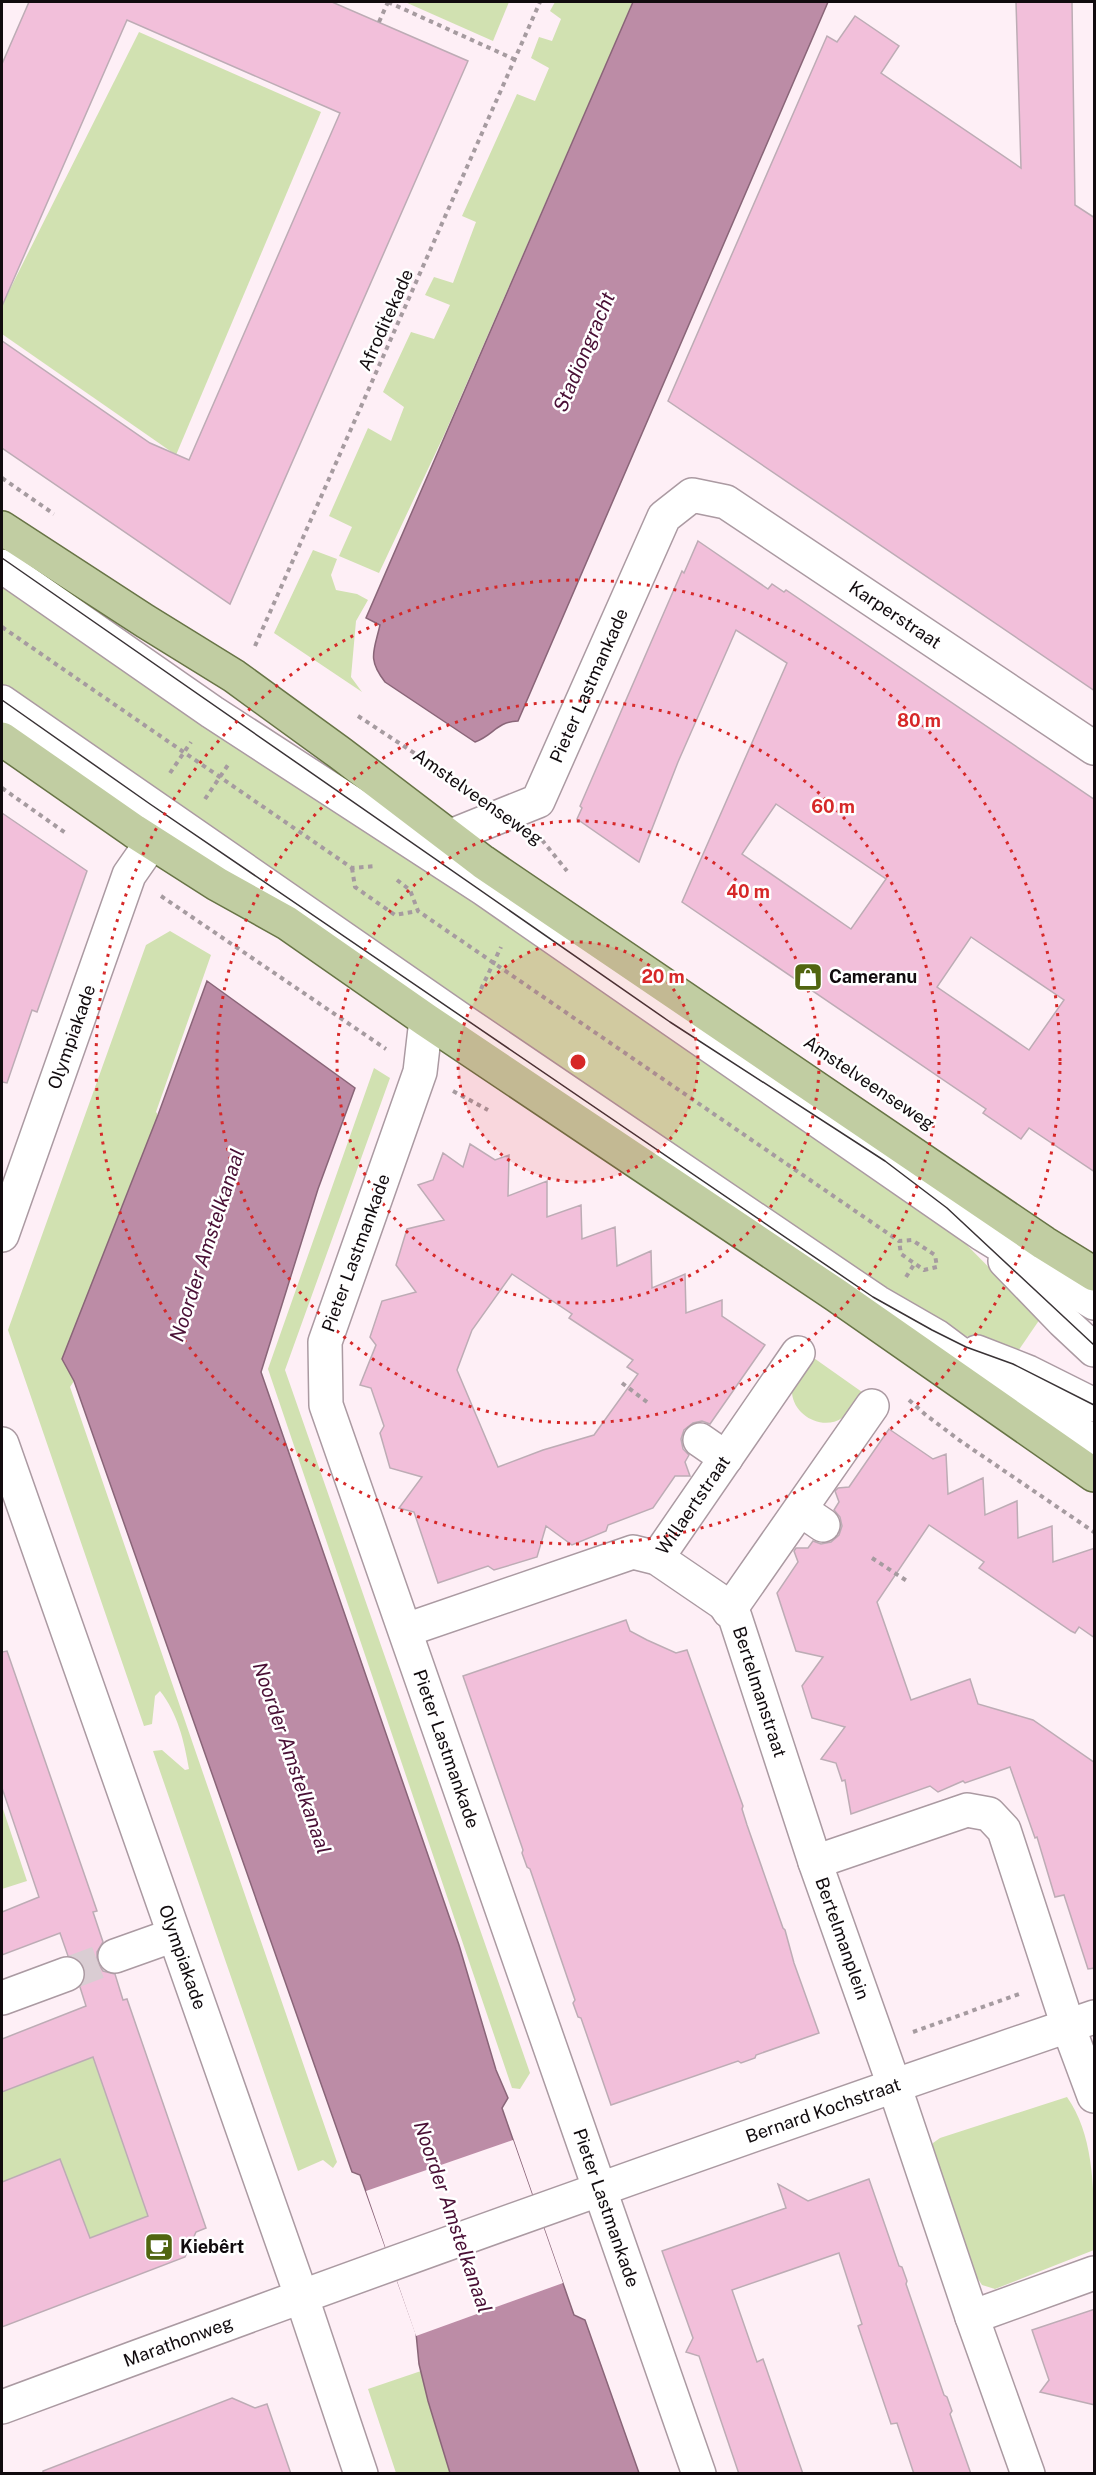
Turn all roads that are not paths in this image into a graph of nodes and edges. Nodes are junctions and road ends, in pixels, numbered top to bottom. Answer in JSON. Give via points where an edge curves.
{"nodes":[{"id":1,"x":692,"y":495,"type":"joint"},
{"id":2,"x":2,"y":528,"type":"edge"},
{"id":3,"x":2,"y":566,"type":"edge"},
{"id":4,"x":2,"y":702,"type":"edge"},
{"id":5,"x":2,"y":739,"type":"edge"},
{"id":6,"x":1095,"y":748,"type":"edge"},
{"id":7,"x":451,"y":836,"type":"junction"},
{"id":8,"x":152,"y":842,"type":"junction"},
{"id":9,"x":524,"y":903,"type":"junction"},
{"id":10,"x":426,"y":1020,"type":"junction"},
{"id":11,"x":982,"y":1234,"type":"junction"},
{"id":12,"x":2,"y":1235,"type":"edge"},
{"id":13,"x":1095,"y":1274,"type":"edge"},
{"id":14,"x":1095,"y":1304,"type":"edge"},
{"id":15,"x":936,"y":1336,"type":"junction"},
{"id":16,"x":1095,"y":1350,"type":"edge"},
{"id":17,"x":798,"y":1353,"type":"dead end"},
{"id":18,"x":1095,"y":1405,"type":"edge"},
{"id":19,"x":872,"y":1406,"type":"dead end"},
{"id":20,"x":700,"y":1440,"type":"dead end"},
{"id":21,"x":1095,"y":1443,"type":"edge"},
{"id":22,"x":2,"y":1444,"type":"edge"},
{"id":23,"x":726,"y":1458,"type":"junction"},
{"id":24,"x":1095,"y":1474,"type":"edge"},
{"id":25,"x":657,"y":1558,"type":"junction"},
{"id":26,"x":729,"y":1611,"type":"junction"},
{"id":27,"x":406,"y":1630,"type":"junction"},
{"id":28,"x":815,"y":1862,"type":"junction"},
{"id":29,"x":174,"y":1935,"type":"junction"},
{"id":30,"x":115,"y":1956,"type":"tunnel mouth"},
{"id":31,"x":67,"y":1974,"type":"tunnel mouth"},
{"id":32,"x":2,"y":1998,"type":"edge"},
{"id":33,"x":1081,"y":2022,"type":"edge"},
{"id":34,"x":894,"y":2085,"type":"junction"},
{"id":35,"x":1095,"y":2096,"type":"edge"},
{"id":36,"x":599,"y":2190,"type":"junction"},
{"id":37,"x":1095,"y":2273,"type":"edge"},
{"id":38,"x":355,"y":2276,"type":"joint"},
{"id":39,"x":301,"y":2295,"type":"junction"},
{"id":40,"x":972,"y":2317,"type":"junction"},
{"id":41,"x":2,"y":2407,"type":"edge"},
{"id":42,"x":361,"y":2474,"type":"edge"},
{"id":43,"x":699,"y":2474,"type":"edge"},
{"id":44,"x":1028,"y":2474,"type":"edge"}],
"edges":[{"from":1,"to":6,"type":"street","name":"Karperstraat","via":[[726,502]]},
{"from":1,"to":7,"type":"street","name":"Pieter Lastmankade","via":[[664,517],[538,801]]},
{"from":2,"to":7,"type":"main road","name":"Amstelveenseweg","via":[[234,676]]},
{"from":3,"to":9,"type":"street","name":"Amstelveenseweg","via":[[212,712]]},
{"from":4,"to":15,"type":"street","via":[[464,1022],[877,1302]]},
{"from":5,"to":8,"type":"main road"},
{"from":7,"to":9,"type":"main road","name":"Amstelveenseweg"},
{"from":8,"to":10,"type":"main road","via":[[287,922]]},
{"from":8,"to":12,"type":"street","name":"Olympiakade","via":[[129,875]]},
{"from":9,"to":11,"type":"street","name":"Amstelveenseweg"},
{"from":9,"to":13,"type":"main road","name":"Amstelveenseweg"},
{"from":10,"to":24,"type":"main road"},
{"from":10,"to":27,"type":"street","name":"Pieter Lastmankade","via":[[420,1072],[325,1342],[326,1405]]},
{"from":11,"to":14,"type":"street","name":"Amstelveenseweg"},
{"from":11,"to":16,"type":"street","name":"Amstelveenseweg","via":[[1015,1273]]},
{"from":15,"to":18,"type":"street","via":[[1028,1372]]},
{"from":15,"to":21,"type":"street","via":[[1019,1398]]},
{"from":17,"to":23,"type":"street","name":"Willaertstraat"},
{"from":19,"to":26,"type":"street","via":[[812,1517]]},
{"from":20,"to":23,"type":"street"},
{"from":22,"to":29,"type":"street","name":"Olympiakade"},
{"from":23,"to":25,"type":"street","name":"Willaertstraat"},
{"from":25,"to":26,"type":"street","name":"Bertelmanstraat"},
{"from":25,"to":27,"type":"street","name":"Willaertstraat","via":[[633,1552]]},
{"from":26,"to":28,"type":"street","name":"Bertelmanstraat","via":[[735,1617]]},
{"from":27,"to":36,"type":"street","name":"Pieter Lastmankade"},
{"from":28,"to":33,"type":"street","name":"Bertelmanplein","via":[[967,1810],[989,1814],[1004,1830],[1053,1980]]},
{"from":28,"to":34,"type":"street","name":"Bertelmanplein"},
{"from":29,"to":30,"type":"street"},
{"from":29,"to":39,"type":"street","name":"Olympiakade"},
{"from":31,"to":32,"type":"street"},
{"from":33,"to":34,"type":"street","name":"Bernard Kochstraat"},
{"from":33,"to":35,"type":"street","name":"Bertelmanplein"},
{"from":34,"to":36,"type":"street","name":"Bernard Kochstraat"},
{"from":34,"to":40,"type":"street","name":"Bertelmanplein"},
{"from":36,"to":38,"type":"street","name":"Bernard Kochstraat"},
{"from":36,"to":43,"type":"street","name":"Pieter Lastmankade"},
{"from":37,"to":40,"type":"street"},
{"from":38,"to":39,"type":"street","name":"Marathonweg"},
{"from":39,"to":41,"type":"street","name":"Marathonweg"},
{"from":39,"to":42,"type":"street","name":"Olympiakade"},
{"from":40,"to":44,"type":"street"}]}
